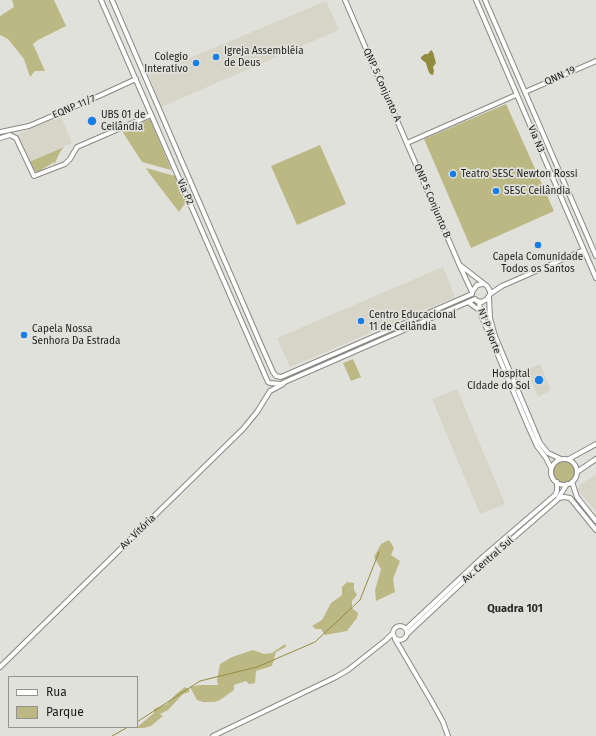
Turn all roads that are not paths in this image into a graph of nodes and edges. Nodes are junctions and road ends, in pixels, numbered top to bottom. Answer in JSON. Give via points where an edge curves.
{"nodes":[{"id":1,"x":101,"y":0,"type":"edge"},
{"id":2,"x":112,"y":0,"type":"edge"},
{"id":3,"x":344,"y":0,"type":"edge"},
{"id":4,"x":477,"y":0,"type":"edge"},
{"id":5,"x":485,"y":0,"type":"edge"},
{"id":6,"x":120,"y":19,"type":"junction"},
{"id":7,"x":493,"y":19,"type":"junction"},
{"id":8,"x":111,"y":23,"type":"junction"},
{"id":9,"x":123,"y":26,"type":"junction"},
{"id":10,"x":115,"y":31,"type":"junction"},
{"id":11,"x":489,"y":32,"type":"junction"},
{"id":12,"x":510,"y":58,"type":"junction"},
{"id":13,"x":596,"y":61,"type":"edge"},
{"id":14,"x":136,"y":79,"type":"junction"},
{"id":15,"x":525,"y":92,"type":"junction"},
{"id":16,"x":516,"y":95,"type":"junction"},
{"id":17,"x":520,"y":103,"type":"junction"},
{"id":18,"x":151,"y":115,"type":"junction"},
{"id":19,"x":0,"y":132,"type":"edge"},
{"id":20,"x":0,"y":138,"type":"edge"},
{"id":21,"x":407,"y":143,"type":"junction"},
{"id":22,"x":178,"y":152,"type":"junction"},
{"id":23,"x":168,"y":154,"type":"junction"},
{"id":24,"x":552,"y":154,"type":"junction"},
{"id":25,"x":180,"y":158,"type":"junction"},
{"id":26,"x":172,"y":163,"type":"junction"},
{"id":27,"x":548,"y":167,"type":"junction"},
{"id":28,"x":579,"y":218,"type":"junction"},
{"id":29,"x":218,"y":245,"type":"junction"},
{"id":30,"x":209,"y":248,"type":"junction"},
{"id":31,"x":584,"y":250,"type":"junction"},
{"id":32,"x":596,"y":256,"type":"edge"},
{"id":33,"x":224,"y":260,"type":"junction"},
{"id":34,"x":458,"y":261,"type":"junction"},
{"id":35,"x":215,"y":264,"type":"junction"},
{"id":36,"x":596,"y":278,"type":"edge"},
{"id":37,"x":483,"y":284,"type":"junction"},
{"id":38,"x":502,"y":286,"type":"junction"},
{"id":39,"x":488,"y":288,"type":"junction"},
{"id":40,"x":472,"y":293,"type":"junction"},
{"id":41,"x":489,"y":296,"type":"junction"},
{"id":42,"x":477,"y":300,"type":"junction"},
{"id":43,"x":468,"y":302,"type":"junction"},
{"id":44,"x":479,"y":310,"type":"junction"},
{"id":45,"x":266,"y":379,"type":"junction"},
{"id":46,"x":287,"y":381,"type":"junction"},
{"id":47,"x":270,"y":391,"type":"junction"},
{"id":48,"x":596,"y":444,"type":"edge"},
{"id":49,"x":561,"y":459,"type":"junction"},
{"id":50,"x":569,"y":459,"type":"junction"},
{"id":51,"x":596,"y":459,"type":"edge"},
{"id":52,"x":551,"y":468,"type":"junction"},
{"id":53,"x":577,"y":472,"type":"junction"},
{"id":54,"x":557,"y":482,"type":"junction"},
{"id":55,"x":572,"y":482,"type":"junction"},
{"id":56,"x":567,"y":484,"type":"junction"},
{"id":57,"x":559,"y":498,"type":"junction"},
{"id":58,"x":595,"y":520,"type":"edge"},
{"id":59,"x":589,"y":522,"type":"junction"},
{"id":60,"x":596,"y":530,"type":"edge"},
{"id":61,"x":406,"y":629,"type":"junction"},
{"id":62,"x":407,"y":634,"type":"junction"},
{"id":63,"x":393,"y":637,"type":"junction"},
{"id":64,"x":399,"y":643,"type":"junction"},
{"id":65,"x":0,"y":667,"type":"edge"},
{"id":66,"x":213,"y":736,"type":"edge"},
{"id":67,"x":448,"y":736,"type":"edge"}],
"edges":[{"from":1,"to":8,"type":"main road","name":"Via P2"},
{"from":2,"to":6,"type":"main road","name":"Via P2"},
{"from":3,"to":21,"type":"main road","name":"QNP 5 Conjunto A"},
{"from":4,"to":7,"type":"main road","via":[[488,22],[492,22]]},
{"from":4,"to":11,"type":"main road","name":"Via N3"},
{"from":5,"to":7,"type":"main road"},
{"from":6,"to":8,"type":"main road"},
{"from":6,"to":9,"type":"main road","name":"Via P2"},
{"from":7,"to":12,"type":"main road"},
{"from":8,"to":10,"type":"main road","name":"Via P2"},
{"from":9,"to":10,"type":"main road"},
{"from":9,"to":22,"type":"main road","name":"Via P2"},
{"from":10,"to":14,"type":"main road","name":"Via P2"},
{"from":11,"to":12,"type":"main road","via":[[492,28],[496,29]]},
{"from":11,"to":16,"type":"main road","name":"Via N3"},
{"from":12,"to":15,"type":"main road"},
{"from":13,"to":15,"type":"main road","name":"QNN 19"},
{"from":14,"to":18,"type":"main road","name":"Via P2"},
{"from":14,"to":19,"type":"main road","name":"EQNP 11/7","via":[[29,126]]},
{"from":15,"to":24,"type":"main road"},
{"from":16,"to":17,"type":"main road","name":"Via N3"},
{"from":16,"to":21,"type":"main road"},
{"from":17,"to":24,"type":"main road","via":[[546,156],[550,158]]},
{"from":17,"to":27,"type":"main road","name":"Via N3"},
{"from":18,"to":20,"type":"main road","via":[[77,147],[65,164],[34,176],[16,138]]},
{"from":18,"to":23,"type":"main road","name":"Via P2"},
{"from":21,"to":34,"type":"main road","name":"QNP 5 Conjunto B"},
{"from":22,"to":23,"type":"main road"},
{"from":22,"to":25,"type":"main road","name":"Via P2"},
{"from":23,"to":26,"type":"main road","name":"Via P2"},
{"from":24,"to":28,"type":"main road"},
{"from":25,"to":26,"type":"main road"},
{"from":25,"to":29,"type":"main road","name":"Via P2"},
{"from":26,"to":30,"type":"main road","name":"Via P2"},
{"from":27,"to":28,"type":"main road","via":[[549,164],[553,164]]},
{"from":27,"to":31,"type":"main road","name":"Via N3"},
{"from":28,"to":32,"type":"main road"},
{"from":29,"to":30,"type":"main road","via":[[219,249],[216,252]]},
{"from":29,"to":33,"type":"main road","name":"Via P2"},
{"from":30,"to":35,"type":"main road","name":"Via P2"},
{"from":31,"to":36,"type":"main road","name":"Via N3"},
{"from":31,"to":38,"type":"main road"},
{"from":33,"to":35,"type":"main road","via":[[218,256]]},
{"from":33,"to":40,"type":"main road","name":"Via P2","via":[[273,372],[281,377]]},
{"from":34,"to":37,"type":"main road"},
{"from":34,"to":40,"type":"main road"},
{"from":35,"to":45,"type":"main road","name":"Via P2"},
{"from":37,"to":39,"type":"main road"},
{"from":37,"to":40,"type":"main road","via":[[477,285]]},
{"from":38,"to":39,"type":"main road"},
{"from":38,"to":41,"type":"main road"},
{"from":39,"to":41,"type":"main road"},
{"from":40,"to":42,"type":"main road"},
{"from":41,"to":42,"type":"main road","via":[[485,301]]},
{"from":41,"to":49,"type":"main road","name":"N1 P Norte","via":[[490,318],[495,336],[540,443],[548,453]]},
{"from":42,"to":43,"type":"main road"},
{"from":42,"to":44,"type":"main road","name":"N1 P Norte"},
{"from":43,"to":44,"type":"main road"},
{"from":43,"to":46,"type":"main road"},
{"from":44,"to":52,"type":"main road","name":"N1 P Norte","via":[[535,442]]},
{"from":45,"to":46,"type":"main road","name":"Via P2","via":[[270,383],[281,384]]},
{"from":45,"to":47,"type":"main road"},
{"from":46,"to":47,"type":"main road"},
{"from":47,"to":65,"type":"main road","name":"Av. Vitória","via":[[243,429]]},
{"from":48,"to":50,"type":"main road"},
{"from":49,"to":50,"type":"main road"},
{"from":49,"to":52,"type":"main road"},
{"from":50,"to":53,"type":"main road"},
{"from":51,"to":53,"type":"main road"},
{"from":52,"to":54,"type":"main road","via":[[552,476]]},
{"from":53,"to":55,"type":"main road"},
{"from":54,"to":56,"type":"main road"},
{"from":54,"to":61,"type":"main road","name":"Av. Central Sul","via":[[555,495],[484,556]]},
{"from":55,"to":56,"type":"main road"},
{"from":55,"to":58,"type":"main road","via":[[577,498]]},
{"from":56,"to":57,"type":"main road","name":"Av. Central Sul"},
{"from":57,"to":59,"type":"main road","via":[[570,498]]},
{"from":57,"to":62,"type":"main road","name":"Av. Central Sul"},
{"from":58,"to":59,"type":"main road"},
{"from":59,"to":60,"type":"main road"},
{"from":61,"to":62,"type":"main road"},
{"from":61,"to":63,"type":"main road","name":"Av. Central Sul","via":[[397,626],[392,630]]},
{"from":62,"to":64,"type":"main road","name":"Av. Central Sul"},
{"from":63,"to":64,"type":"main road"},
{"from":63,"to":66,"type":"main road","name":"Av. Central Sul","via":[[336,677]]},
{"from":64,"to":67,"type":"main road","via":[[443,722]]}]}
